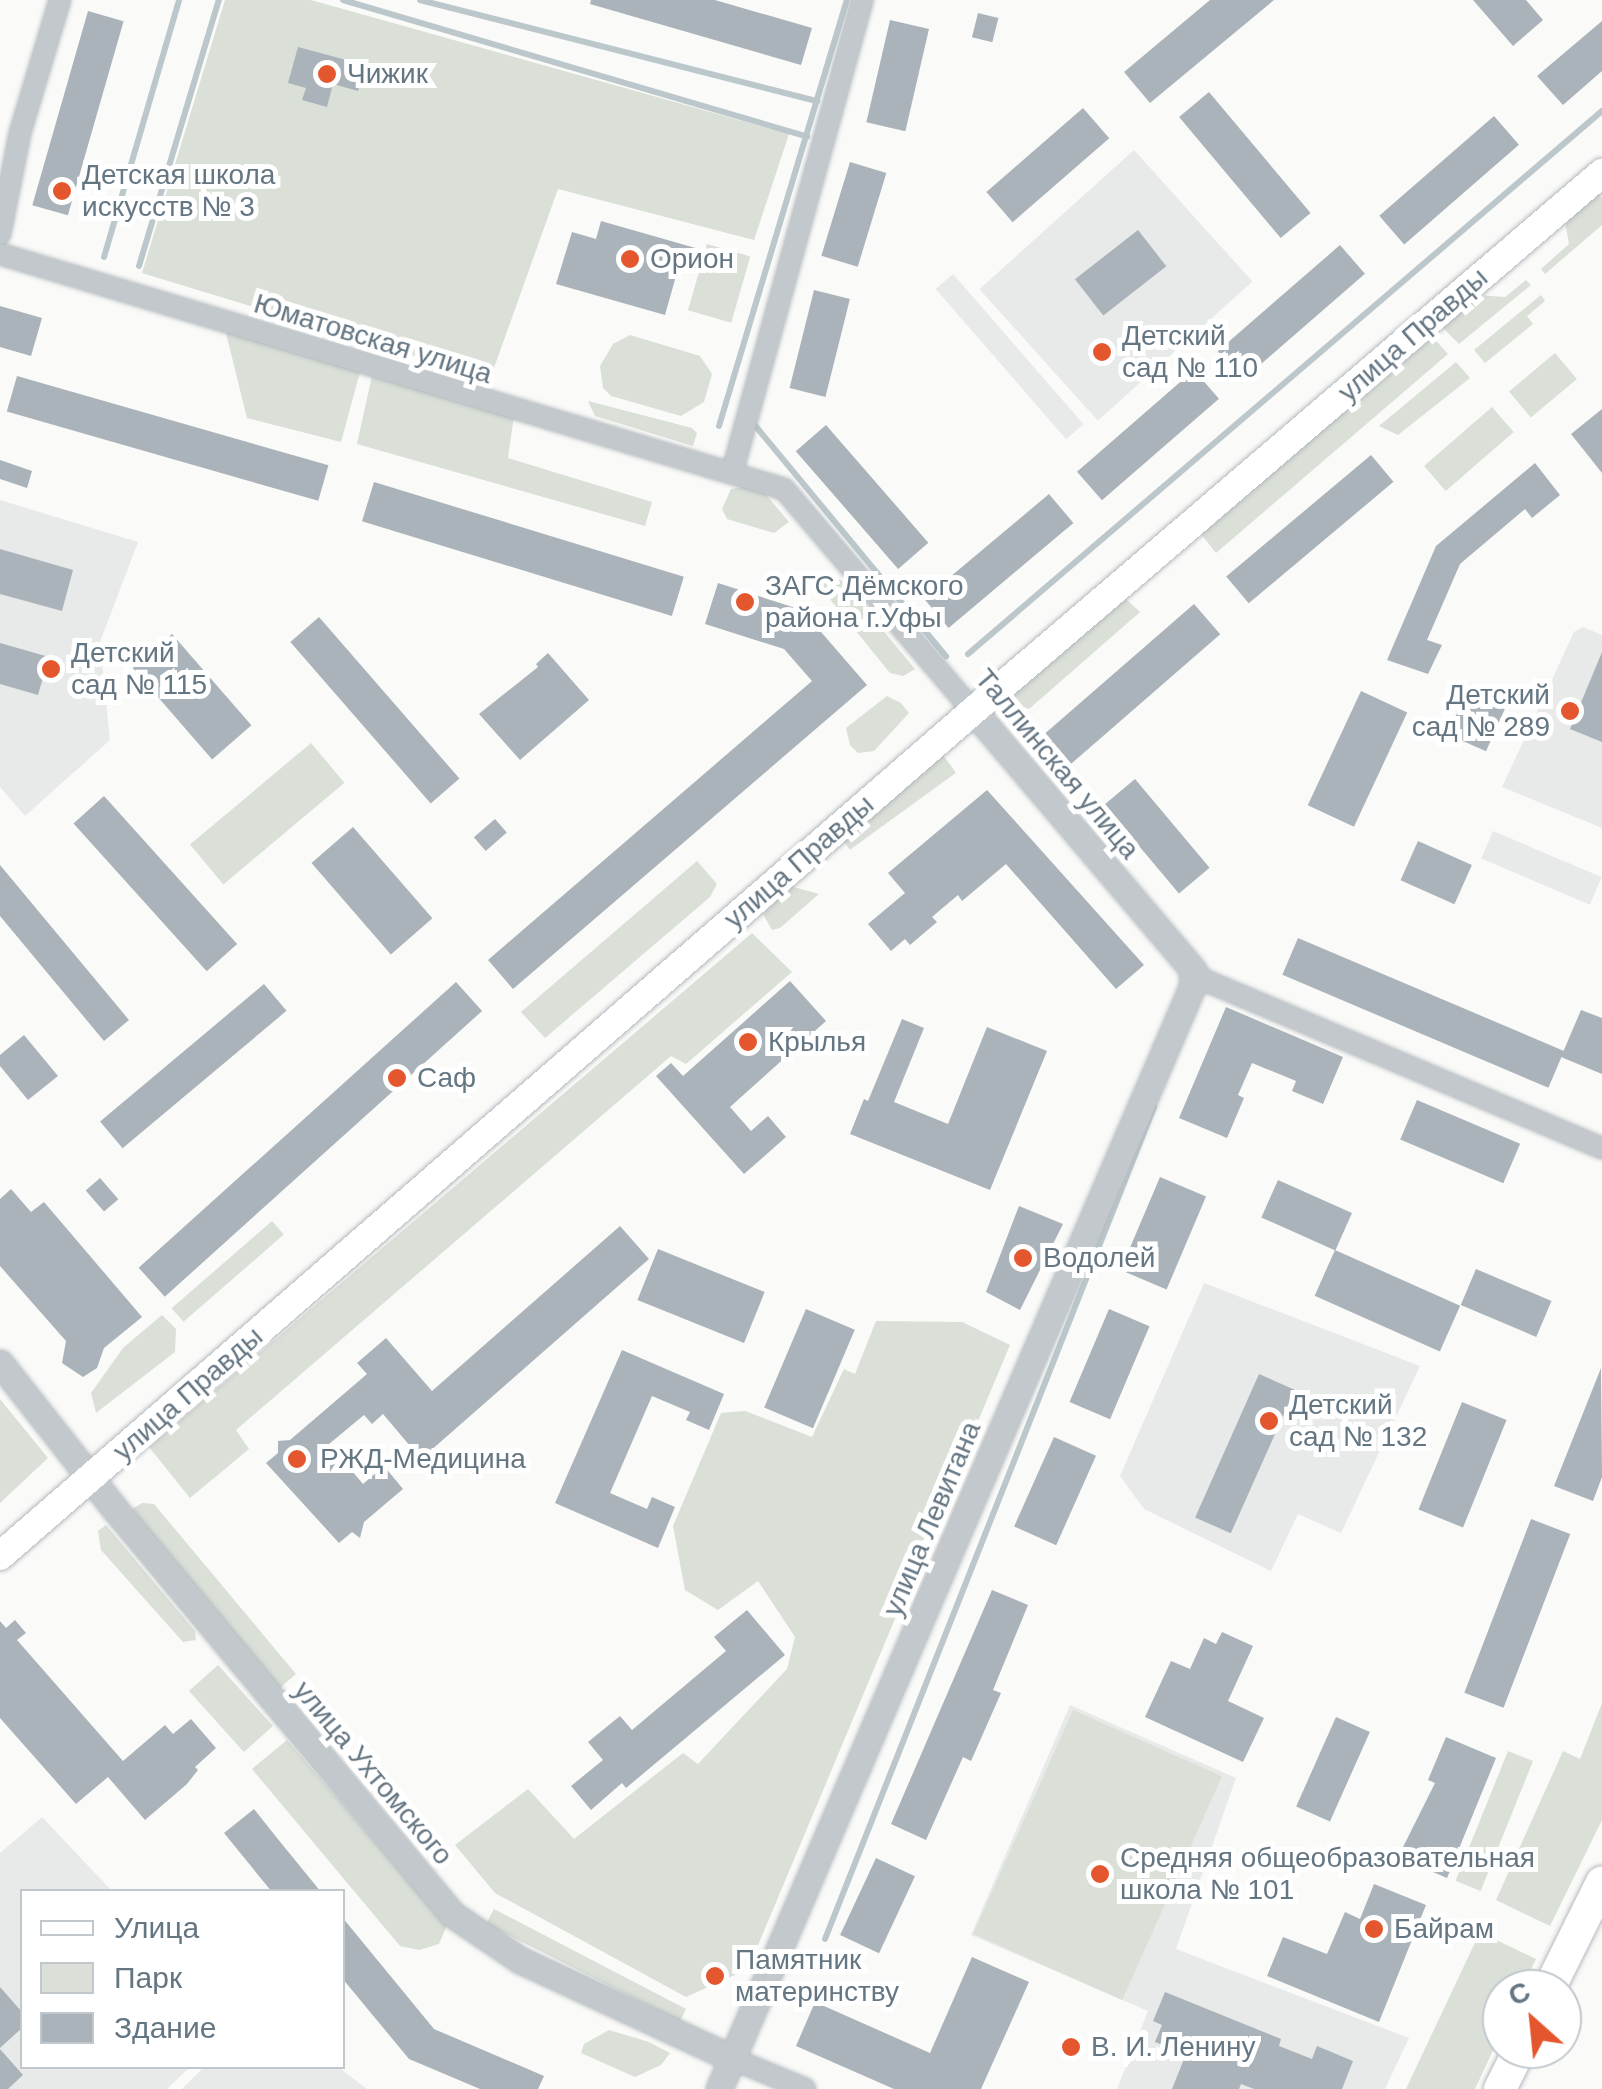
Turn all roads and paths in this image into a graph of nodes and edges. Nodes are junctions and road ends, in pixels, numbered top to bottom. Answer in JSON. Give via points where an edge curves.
{"nodes":[{"id":1,"x":60,"y":0,"type":"edge"},
{"id":2,"x":862,"y":0,"type":"edge"},
{"id":3,"x":1602,"y":173,"type":"edge"},
{"id":4,"x":0,"y":234,"type":"edge"},
{"id":5,"x":0,"y":254,"type":"edge"},
{"id":6,"x":732,"y":473,"type":"junction"},
{"id":7,"x":973,"y":711,"type":"junction"},
{"id":8,"x":1193,"y":970,"type":"junction"},
{"id":9,"x":1602,"y":1148,"type":"edge"},
{"id":10,"x":0,"y":1363,"type":"edge"},
{"id":11,"x":92,"y":1478,"type":"junction"},
{"id":12,"x":0,"y":1556,"type":"edge"},
{"id":13,"x":1602,"y":1882,"type":"edge"},
{"id":14,"x":1559,"y":1969,"type":"edge"},
{"id":15,"x":733,"y":2058,"type":"junction"},
{"id":16,"x":720,"y":2089,"type":"edge"},
{"id":17,"x":805,"y":2089,"type":"edge"}],
"edges":[{"from":1,"to":4,"type":"street","via":[[20,133]]},
{"from":2,"to":6,"type":"street"},
{"from":3,"to":7,"type":"main road","name":"улица Правды"},
{"from":5,"to":6,"type":"street","name":"Юматовская улица"},
{"from":6,"to":7,"type":"street","name":"Таллинская улица","via":[[784,488]]},
{"from":7,"to":8,"type":"street","name":"Таллинская улица"},
{"from":7,"to":11,"type":"main road","name":"улица Правды"},
{"from":8,"to":9,"type":"street","name":"Таллинская улица"},
{"from":8,"to":15,"type":"street","name":"улица Левитана","via":[[1171,1038]]},
{"from":10,"to":11,"type":"street","name":"улица Ухтомского"},
{"from":11,"to":12,"type":"main road","name":"улица Правды"},
{"from":11,"to":15,"type":"street","name":"улица Ухтомского","via":[[452,1914],[520,1960]]},
{"from":13,"to":14,"type":"main road"},
{"from":15,"to":16,"type":"street","name":"улица Левитана"},
{"from":15,"to":17,"type":"street","name":"улица Ухтомского"}]}
